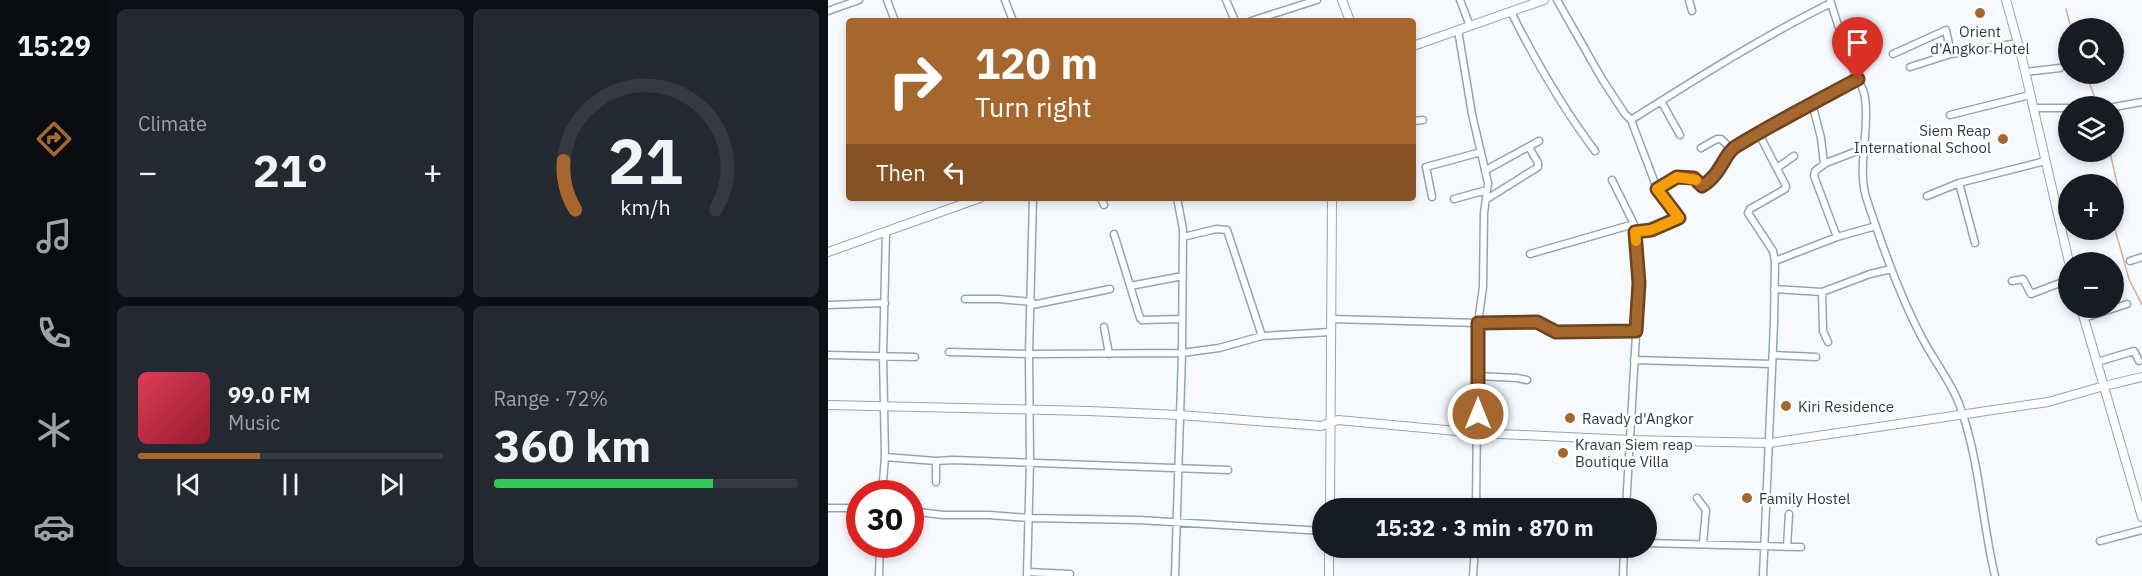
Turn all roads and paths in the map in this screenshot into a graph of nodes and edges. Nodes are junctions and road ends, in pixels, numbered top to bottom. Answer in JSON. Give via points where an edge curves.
{"nodes":[{"id":1,"x":859,"y":0,"type":"edge"},
{"id":2,"x":887,"y":0,"type":"edge"},
{"id":3,"x":1005,"y":0,"type":"edge"},
{"id":4,"x":1226,"y":0,"type":"edge"},
{"id":5,"x":1317,"y":0,"type":"edge"},
{"id":6,"x":1342,"y":0,"type":"edge"},
{"id":7,"x":1460,"y":0,"type":"edge"},
{"id":8,"x":1544,"y":0,"type":"edge"},
{"id":9,"x":1557,"y":0,"type":"edge"},
{"id":10,"x":1689,"y":0,"type":"edge"},
{"id":11,"x":2006,"y":0,"type":"edge"},
{"id":12,"x":1831,"y":2,"type":"edge"},
{"id":13,"x":828,"y":11,"type":"edge"},
{"id":14,"x":1692,"y":11,"type":"dead end"},
{"id":15,"x":1511,"y":12,"type":"junction"},
{"id":16,"x":894,"y":18,"type":"edge"},
{"id":17,"x":1012,"y":18,"type":"edge"},
{"id":18,"x":1234,"y":18,"type":"edge"},
{"id":19,"x":1260,"y":18,"type":"edge"},
{"id":20,"x":1349,"y":18,"type":"edge"},
{"id":21,"x":1470,"y":26,"type":"junction"},
{"id":22,"x":1458,"y":30,"type":"junction"},
{"id":23,"x":2018,"y":44,"type":"junction"},
{"id":24,"x":1416,"y":45,"type":"edge"},
{"id":25,"x":1893,"y":54,"type":"dead end"},
{"id":26,"x":1951,"y":54,"type":"junction"},
{"id":27,"x":1910,"y":67,"type":"dead end"},
{"id":28,"x":2058,"y":68,"type":"edge"},
{"id":29,"x":2026,"y":72,"type":"junction"},
{"id":30,"x":1858,"y":79,"type":"junction"},
{"id":31,"x":2030,"y":95,"type":"junction"},
{"id":32,"x":1661,"y":101,"type":"junction"},
{"id":33,"x":2142,"y":102,"type":"edge"},
{"id":34,"x":1812,"y":104,"type":"junction"},
{"id":35,"x":2124,"y":105,"type":"edge"},
{"id":36,"x":2033,"y":108,"type":"junction"},
{"id":37,"x":2058,"y":108,"type":"edge"},
{"id":38,"x":1950,"y":115,"type":"dead end"},
{"id":39,"x":1423,"y":120,"type":"dead end"},
{"id":40,"x":1631,"y":120,"type":"junction"},
{"id":41,"x":1416,"y":121,"type":"edge"},
{"id":42,"x":1759,"y":134,"type":"junction"},
{"id":43,"x":1680,"y":135,"type":"dead end"},
{"id":44,"x":1539,"y":141,"type":"dead end"},
{"id":45,"x":1529,"y":147,"type":"junction"},
{"id":46,"x":1701,"y":148,"type":"dead end"},
{"id":47,"x":1733,"y":148,"type":"junction"},
{"id":48,"x":1865,"y":148,"type":"junction"},
{"id":49,"x":1594,"y":151,"type":"dead end"},
{"id":50,"x":1481,"y":152,"type":"junction"},
{"id":51,"x":1794,"y":156,"type":"dead end"},
{"id":52,"x":2045,"y":161,"type":"junction"},
{"id":53,"x":1824,"y":164,"type":"junction"},
{"id":54,"x":1778,"y":168,"type":"junction"},
{"id":55,"x":1486,"y":170,"type":"junction"},
{"id":56,"x":1612,"y":180,"type":"dead end"},
{"id":57,"x":1959,"y":183,"type":"junction"},
{"id":58,"x":1657,"y":189,"type":"junction"},
{"id":59,"x":1487,"y":190,"type":"junction"},
{"id":60,"x":1927,"y":196,"type":"dead end"},
{"id":61,"x":1432,"y":197,"type":"dead end"},
{"id":62,"x":1454,"y":199,"type":"dead end"},
{"id":63,"x":1487,"y":199,"type":"junction"},
{"id":64,"x":972,"y":201,"type":"edge"},
{"id":65,"x":1033,"y":201,"type":"edge"},
{"id":66,"x":1102,"y":201,"type":"edge"},
{"id":67,"x":1179,"y":201,"type":"edge"},
{"id":68,"x":1332,"y":201,"type":"edge"},
{"id":69,"x":1104,"y":206,"type":"dead end"},
{"id":70,"x":1634,"y":224,"type":"junction"},
{"id":71,"x":1876,"y":225,"type":"junction"},
{"id":72,"x":1635,"y":232,"type":"junction"},
{"id":73,"x":886,"y":233,"type":"junction"},
{"id":74,"x":1114,"y":234,"type":"dead end"},
{"id":75,"x":1183,"y":237,"type":"junction"},
{"id":76,"x":1837,"y":237,"type":"junction"},
{"id":77,"x":1975,"y":243,"type":"dead end"},
{"id":78,"x":828,"y":252,"type":"edge"},
{"id":79,"x":2067,"y":252,"type":"edge"},
{"id":80,"x":1530,"y":254,"type":"dead end"},
{"id":81,"x":2142,"y":257,"type":"edge"},
{"id":82,"x":1775,"y":261,"type":"junction"},
{"id":83,"x":2130,"y":261,"type":"dead end"},
{"id":84,"x":1891,"y":269,"type":"junction"},
{"id":85,"x":1183,"y":276,"type":"junction"},
{"id":86,"x":2012,"y":281,"type":"dead end"},
{"id":87,"x":2058,"y":284,"type":"edge"},
{"id":88,"x":1130,"y":286,"type":"junction"},
{"id":89,"x":1110,"y":289,"type":"dead end"},
{"id":90,"x":1774,"y":289,"type":"junction"},
{"id":91,"x":1822,"y":292,"type":"junction"},
{"id":92,"x":965,"y":299,"type":"dead end"},
{"id":93,"x":885,"y":303,"type":"junction"},
{"id":94,"x":1032,"y":303,"type":"junction"},
{"id":95,"x":2127,"y":304,"type":"dead end"},
{"id":96,"x":828,"y":305,"type":"edge"},
{"id":97,"x":2124,"y":305,"type":"edge"},
{"id":98,"x":2084,"y":318,"type":"edge"},
{"id":99,"x":1182,"y":319,"type":"junction"},
{"id":100,"x":1331,"y":319,"type":"junction"},
{"id":101,"x":1478,"y":323,"type":"junction"},
{"id":102,"x":1104,"y":327,"type":"dead end"},
{"id":103,"x":1636,"y":331,"type":"junction"},
{"id":104,"x":1331,"y":332,"type":"junction"},
{"id":105,"x":1262,"y":336,"type":"junction"},
{"id":106,"x":1828,"y":342,"type":"dead end"},
{"id":107,"x":949,"y":352,"type":"dead end"},
{"id":108,"x":1182,"y":353,"type":"junction"},
{"id":109,"x":1029,"y":354,"type":"junction"},
{"id":110,"x":1109,"y":354,"type":"junction"},
{"id":111,"x":1773,"y":354,"type":"junction"},
{"id":112,"x":828,"y":356,"type":"edge"},
{"id":113,"x":883,"y":356,"type":"junction"},
{"id":114,"x":915,"y":357,"type":"dead end"},
{"id":115,"x":1816,"y":357,"type":"dead end"},
{"id":116,"x":1634,"y":360,"type":"junction"},
{"id":117,"x":2139,"y":361,"type":"dead end"},
{"id":118,"x":2097,"y":362,"type":"junction"},
{"id":119,"x":1772,"y":364,"type":"junction"},
{"id":120,"x":1478,"y":376,"type":"junction"},
{"id":121,"x":2142,"y":377,"type":"edge"},
{"id":122,"x":1527,"y":380,"type":"dead end"},
{"id":123,"x":2104,"y":386,"type":"junction"},
{"id":124,"x":828,"y":405,"type":"edge"},
{"id":125,"x":884,"y":407,"type":"junction"},
{"id":126,"x":1030,"y":409,"type":"junction"},
{"id":127,"x":1963,"y":413,"type":"junction"},
{"id":128,"x":1180,"y":415,"type":"junction"},
{"id":129,"x":1331,"y":423,"type":"junction"},
{"id":130,"x":1478,"y":433,"type":"junction"},
{"id":131,"x":1630,"y":440,"type":"junction"},
{"id":132,"x":1770,"y":443,"type":"junction"},
{"id":133,"x":885,"y":457,"type":"junction"},
{"id":134,"x":936,"y":461,"type":"junction"},
{"id":135,"x":1030,"y":462,"type":"junction"},
{"id":136,"x":1178,"y":468,"type":"junction"},
{"id":137,"x":1228,"y":470,"type":"dead end"},
{"id":138,"x":883,"y":480,"type":"edge"},
{"id":139,"x":936,"y":482,"type":"dead end"},
{"id":140,"x":1330,"y":498,"type":"edge"},
{"id":141,"x":1476,"y":498,"type":"edge"},
{"id":142,"x":1627,"y":498,"type":"edge"},
{"id":143,"x":1697,"y":498,"type":"dead end"},
{"id":144,"x":828,"y":508,"type":"edge"},
{"id":145,"x":846,"y":508,"type":"edge"},
{"id":146,"x":924,"y":513,"type":"edge"},
{"id":147,"x":1789,"y":514,"type":"dead end"},
{"id":148,"x":2142,"y":517,"type":"edge"},
{"id":149,"x":1029,"y":518,"type":"junction"},
{"id":150,"x":1176,"y":523,"type":"junction"},
{"id":151,"x":1312,"y":530,"type":"edge"},
{"id":152,"x":2142,"y":530,"type":"edge"},
{"id":153,"x":2100,"y":541,"type":"dead end"},
{"id":154,"x":1657,"y":543,"type":"edge"},
{"id":155,"x":1703,"y":543,"type":"junction"},
{"id":156,"x":1765,"y":546,"type":"junction"},
{"id":157,"x":1787,"y":547,"type":"junction"},
{"id":158,"x":1801,"y":547,"type":"dead end"},
{"id":159,"x":880,"y":558,"type":"edge"},
{"id":160,"x":1329,"y":558,"type":"edge"},
{"id":161,"x":1474,"y":558,"type":"edge"},
{"id":162,"x":1624,"y":558,"type":"edge"},
{"id":163,"x":1027,"y":574,"type":"edge"},
{"id":164,"x":1070,"y":574,"type":"dead end"},
{"id":165,"x":879,"y":576,"type":"edge"},
{"id":166,"x":1175,"y":576,"type":"edge"},
{"id":167,"x":1329,"y":576,"type":"edge"},
{"id":168,"x":1473,"y":576,"type":"edge"},
{"id":169,"x":1623,"y":576,"type":"edge"},
{"id":170,"x":1763,"y":576,"type":"edge"},
{"id":171,"x":1995,"y":576,"type":"edge"}],
"edges":[{"from":1,"to":13,"type":"street"},
{"from":2,"to":16,"type":"street"},
{"from":3,"to":17,"type":"street"},
{"from":4,"to":18,"type":"street"},
{"from":5,"to":19,"type":"street"},
{"from":6,"to":20,"type":"street"},
{"from":7,"to":21,"type":"street"},
{"from":8,"to":15,"type":"street"},
{"from":9,"to":40,"type":"street","via":[[1602,79]]},
{"from":10,"to":14,"type":"street"},
{"from":11,"to":23,"type":"street"},
{"from":12,"to":30,"type":"street"},
{"from":12,"to":32,"type":"street"},
{"from":15,"to":21,"type":"street"},
{"from":15,"to":49,"type":"street","via":[[1537,62]]},
{"from":21,"to":22,"type":"street"},
{"from":22,"to":24,"type":"street"},
{"from":22,"to":50,"type":"street"},
{"from":23,"to":26,"type":"street"},
{"from":23,"to":29,"type":"street"},
{"from":25,"to":26,"type":"street","via":[[1946,30]]},
{"from":26,"to":27,"type":"street"},
{"from":28,"to":29,"type":"street"},
{"from":29,"to":31,"type":"street"},
{"from":30,"to":34,"type":"street"},
{"from":30,"to":48,"type":"street","via":[[1866,102]]},
{"from":31,"to":36,"type":"street"},
{"from":31,"to":38,"type":"street"},
{"from":32,"to":40,"type":"street"},
{"from":32,"to":43,"type":"street"},
{"from":33,"to":35,"type":"street"},
{"from":34,"to":42,"type":"street"},
{"from":34,"to":53,"type":"street"},
{"from":36,"to":37,"type":"street"},
{"from":36,"to":52,"type":"street"},
{"from":39,"to":41,"type":"street"},
{"from":40,"to":58,"type":"street"},
{"from":42,"to":47,"type":"street"},
{"from":42,"to":54,"type":"street"},
{"from":44,"to":45,"type":"street"},
{"from":45,"to":55,"type":"street"},
{"from":45,"to":63,"type":"street","via":[[1538,167]]},
{"from":46,"to":47,"type":"street","via":[[1717,139]]},
{"from":47,"to":58,"type":"street","via":[[1719,172],[1702,186],[1694,178],[1677,177]]},
{"from":48,"to":53,"type":"street"},
{"from":48,"to":71,"type":"street","via":[[1864,187]]},
{"from":50,"to":55,"type":"street"},
{"from":50,"to":61,"type":"street","via":[[1427,166]]},
{"from":51,"to":54,"type":"street"},
{"from":52,"to":57,"type":"street"},
{"from":52,"to":79,"type":"street"},
{"from":53,"to":76,"type":"street","via":[[1814,176]]},
{"from":54,"to":82,"type":"street","via":[[1786,182],[1785,189],[1748,213],[1773,251]]},
{"from":55,"to":59,"type":"street"},
{"from":56,"to":70,"type":"street"},
{"from":57,"to":60,"type":"street"},
{"from":57,"to":77,"type":"street"},
{"from":58,"to":72,"type":"street","via":[[1679,218]]},
{"from":59,"to":62,"type":"street"},
{"from":59,"to":63,"type":"street"},
{"from":63,"to":101,"type":"street"},
{"from":64,"to":73,"type":"street"},
{"from":65,"to":94,"type":"street"},
{"from":66,"to":69,"type":"street"},
{"from":67,"to":75,"type":"street"},
{"from":68,"to":100,"type":"street"},
{"from":70,"to":72,"type":"street"},
{"from":70,"to":80,"type":"street"},
{"from":71,"to":76,"type":"street"},
{"from":71,"to":84,"type":"street"},
{"from":72,"to":103,"type":"street","via":[[1639,283]]},
{"from":73,"to":78,"type":"street"},
{"from":73,"to":93,"type":"street"},
{"from":74,"to":88,"type":"street"},
{"from":75,"to":85,"type":"street"},
{"from":75,"to":105,"type":"street","via":[[1227,230]]},
{"from":76,"to":82,"type":"street"},
{"from":81,"to":83,"type":"street"},
{"from":82,"to":90,"type":"street"},
{"from":84,"to":91,"type":"street"},
{"from":84,"to":127,"type":"street","via":[[1919,334]]},
{"from":85,"to":88,"type":"street"},
{"from":85,"to":99,"type":"street"},
{"from":86,"to":87,"type":"street","via":[[2024,279],[2031,294]]},
{"from":88,"to":99,"type":"street","via":[[1140,319]]},
{"from":89,"to":94,"type":"street"},
{"from":90,"to":91,"type":"street"},
{"from":90,"to":111,"type":"street"},
{"from":91,"to":106,"type":"street","via":[[1823,331]]},
{"from":92,"to":94,"type":"street"},
{"from":93,"to":96,"type":"street"},
{"from":93,"to":113,"type":"street"},
{"from":94,"to":109,"type":"street"},
{"from":95,"to":97,"type":"street"},
{"from":98,"to":118,"type":"street"},
{"from":99,"to":108,"type":"street"},
{"from":100,"to":101,"type":"street"},
{"from":100,"to":104,"type":"street"},
{"from":101,"to":103,"type":"street","via":[[1537,322],[1556,332]]},
{"from":101,"to":120,"type":"street"},
{"from":102,"to":110,"type":"street"},
{"from":103,"to":116,"type":"street"},
{"from":104,"to":105,"type":"street"},
{"from":104,"to":129,"type":"street"},
{"from":105,"to":108,"type":"street"},
{"from":107,"to":109,"type":"street"},
{"from":108,"to":110,"type":"street"},
{"from":108,"to":128,"type":"street"},
{"from":109,"to":110,"type":"street"},
{"from":109,"to":126,"type":"street"},
{"from":111,"to":115,"type":"street"},
{"from":111,"to":119,"type":"street"},
{"from":112,"to":113,"type":"street"},
{"from":113,"to":114,"type":"street"},
{"from":113,"to":125,"type":"street"},
{"from":116,"to":119,"type":"street"},
{"from":116,"to":131,"type":"street"},
{"from":117,"to":118,"type":"street","via":[[2134,351]]},
{"from":118,"to":123,"type":"street"},
{"from":119,"to":132,"type":"street"},
{"from":120,"to":122,"type":"street"},
{"from":120,"to":130,"type":"street"},
{"from":121,"to":123,"type":"street"},
{"from":123,"to":127,"type":"street","via":[[2048,402]]},
{"from":123,"to":148,"type":"street"},
{"from":124,"to":125,"type":"street"},
{"from":125,"to":126,"type":"street"},
{"from":125,"to":133,"type":"street"},
{"from":126,"to":128,"type":"street"},
{"from":126,"to":135,"type":"street"},
{"from":127,"to":132,"type":"street"},
{"from":127,"to":171,"type":"street"},
{"from":128,"to":129,"type":"street","via":[[1321,426]]},
{"from":128,"to":136,"type":"street"},
{"from":129,"to":130,"type":"street","via":[[1338,420]]},
{"from":129,"to":140,"type":"street"},
{"from":130,"to":131,"type":"street"},
{"from":130,"to":141,"type":"street"},
{"from":131,"to":132,"type":"street"},
{"from":131,"to":142,"type":"street"},
{"from":132,"to":156,"type":"street"},
{"from":133,"to":134,"type":"street"},
{"from":133,"to":138,"type":"street"},
{"from":134,"to":135,"type":"street"},
{"from":134,"to":139,"type":"street"},
{"from":135,"to":136,"type":"street"},
{"from":135,"to":149,"type":"street"},
{"from":136,"to":137,"type":"street"},
{"from":136,"to":150,"type":"street"},
{"from":143,"to":155,"type":"street","via":[[1706,510]]},
{"from":144,"to":145,"type":"street"},
{"from":146,"to":149,"type":"street"},
{"from":147,"to":157,"type":"street"},
{"from":149,"to":150,"type":"street"},
{"from":149,"to":163,"type":"street"},
{"from":150,"to":151,"type":"street"},
{"from":150,"to":166,"type":"street"},
{"from":152,"to":153,"type":"street"},
{"from":154,"to":155,"type":"street"},
{"from":155,"to":156,"type":"street"},
{"from":156,"to":157,"type":"street"},
{"from":156,"to":170,"type":"street"},
{"from":157,"to":158,"type":"street"},
{"from":159,"to":165,"type":"street"},
{"from":160,"to":167,"type":"street"},
{"from":161,"to":168,"type":"street"},
{"from":162,"to":169,"type":"street"},
{"from":163,"to":164,"type":"street"}]}
